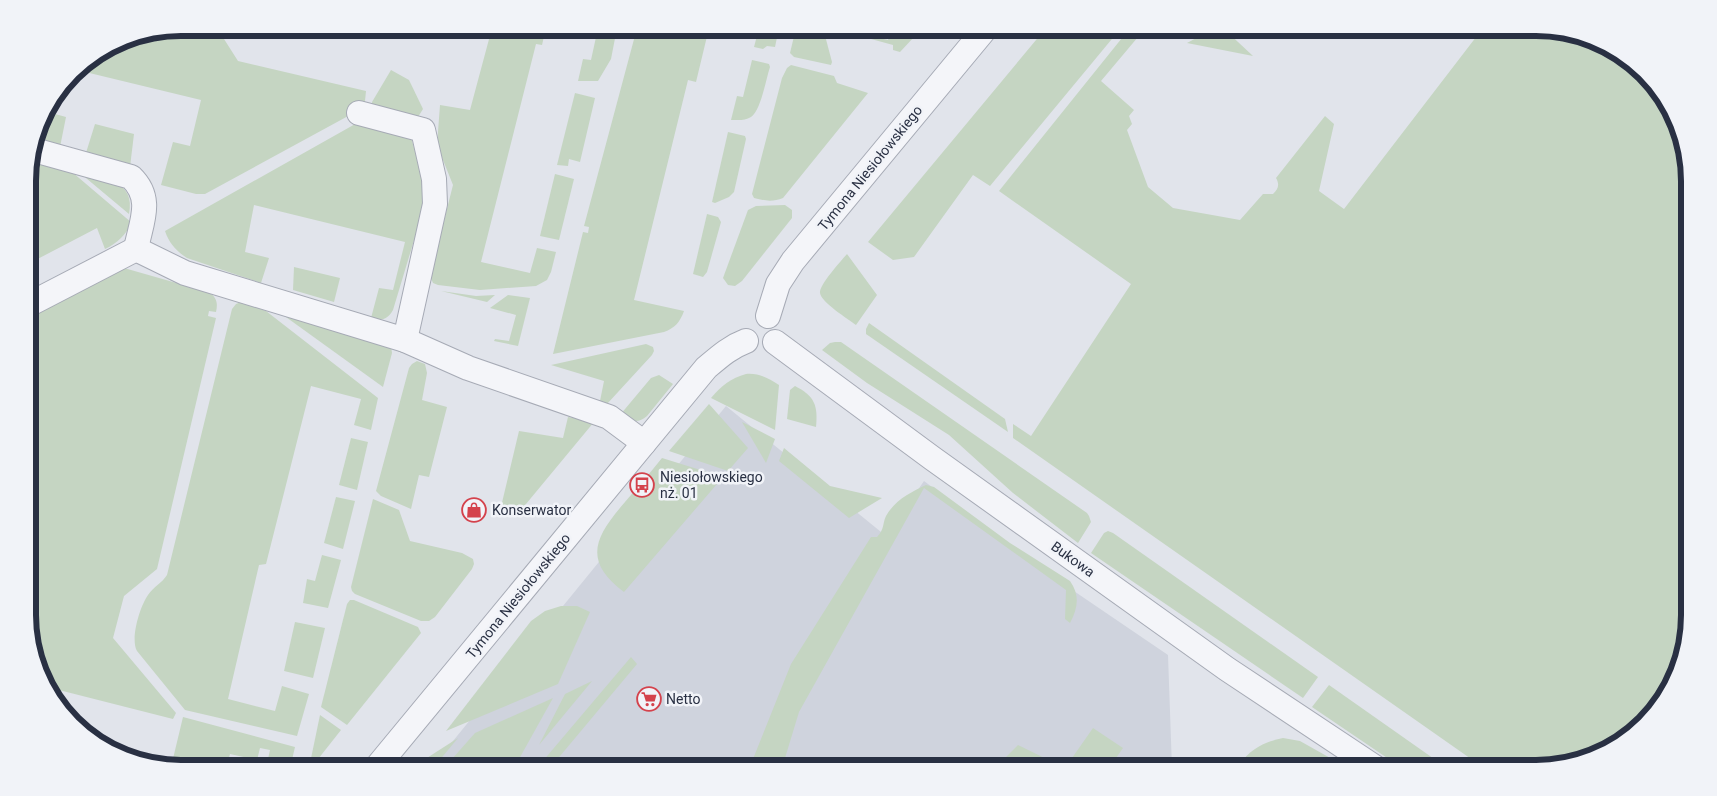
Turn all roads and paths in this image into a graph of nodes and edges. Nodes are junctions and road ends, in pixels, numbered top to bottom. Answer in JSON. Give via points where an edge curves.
{"nodes":[{"id":1,"x":979,"y":36,"type":"edge"},
{"id":2,"x":359,"y":114,"type":"dead end"},
{"id":3,"x":39,"y":151,"type":"edge"},
{"id":4,"x":136,"y":249,"type":"junction"},
{"id":5,"x":37,"y":301,"type":"edge"},
{"id":6,"x":768,"y":316,"type":"junction"},
{"id":7,"x":405,"y":340,"type":"junction"},
{"id":8,"x":746,"y":341,"type":"junction"},
{"id":9,"x":775,"y":342,"type":"junction"},
{"id":10,"x":644,"y":443,"type":"junction"},
{"id":11,"x":1363,"y":759,"type":"edge"},
{"id":12,"x":383,"y":760,"type":"edge"}],
"edges":[{"from":1,"to":6,"type":"street","name":"Tymona Niesiołowskiego","via":[[794,261],[778,284]]},
{"from":2,"to":7,"type":"street","via":[[423,130],[434,179],[435,204]]},
{"from":3,"to":4,"type":"street","via":[[135,180],[145,198]]},
{"from":4,"to":5,"type":"street"},
{"from":4,"to":7,"type":"street","via":[[184,273]]},
{"from":6,"to":8,"type":"street","via":[[754,316],[750,320],[744,330]]},
{"from":6,"to":9,"type":"street","via":[[778,329]]},
{"from":7,"to":10,"type":"street","via":[[468,368],[609,417]]},
{"from":8,"to":9,"type":"street","via":[[759,350],[770,348]]},
{"from":8,"to":10,"type":"street","name":"Tymona Niesiołowskiego","via":[[725,352],[706,368]]},
{"from":9,"to":11,"type":"street","name":"Bukowa","via":[[1219,663]]},
{"from":10,"to":12,"type":"street","name":"Tymona Niesiołowskiego"}]}
